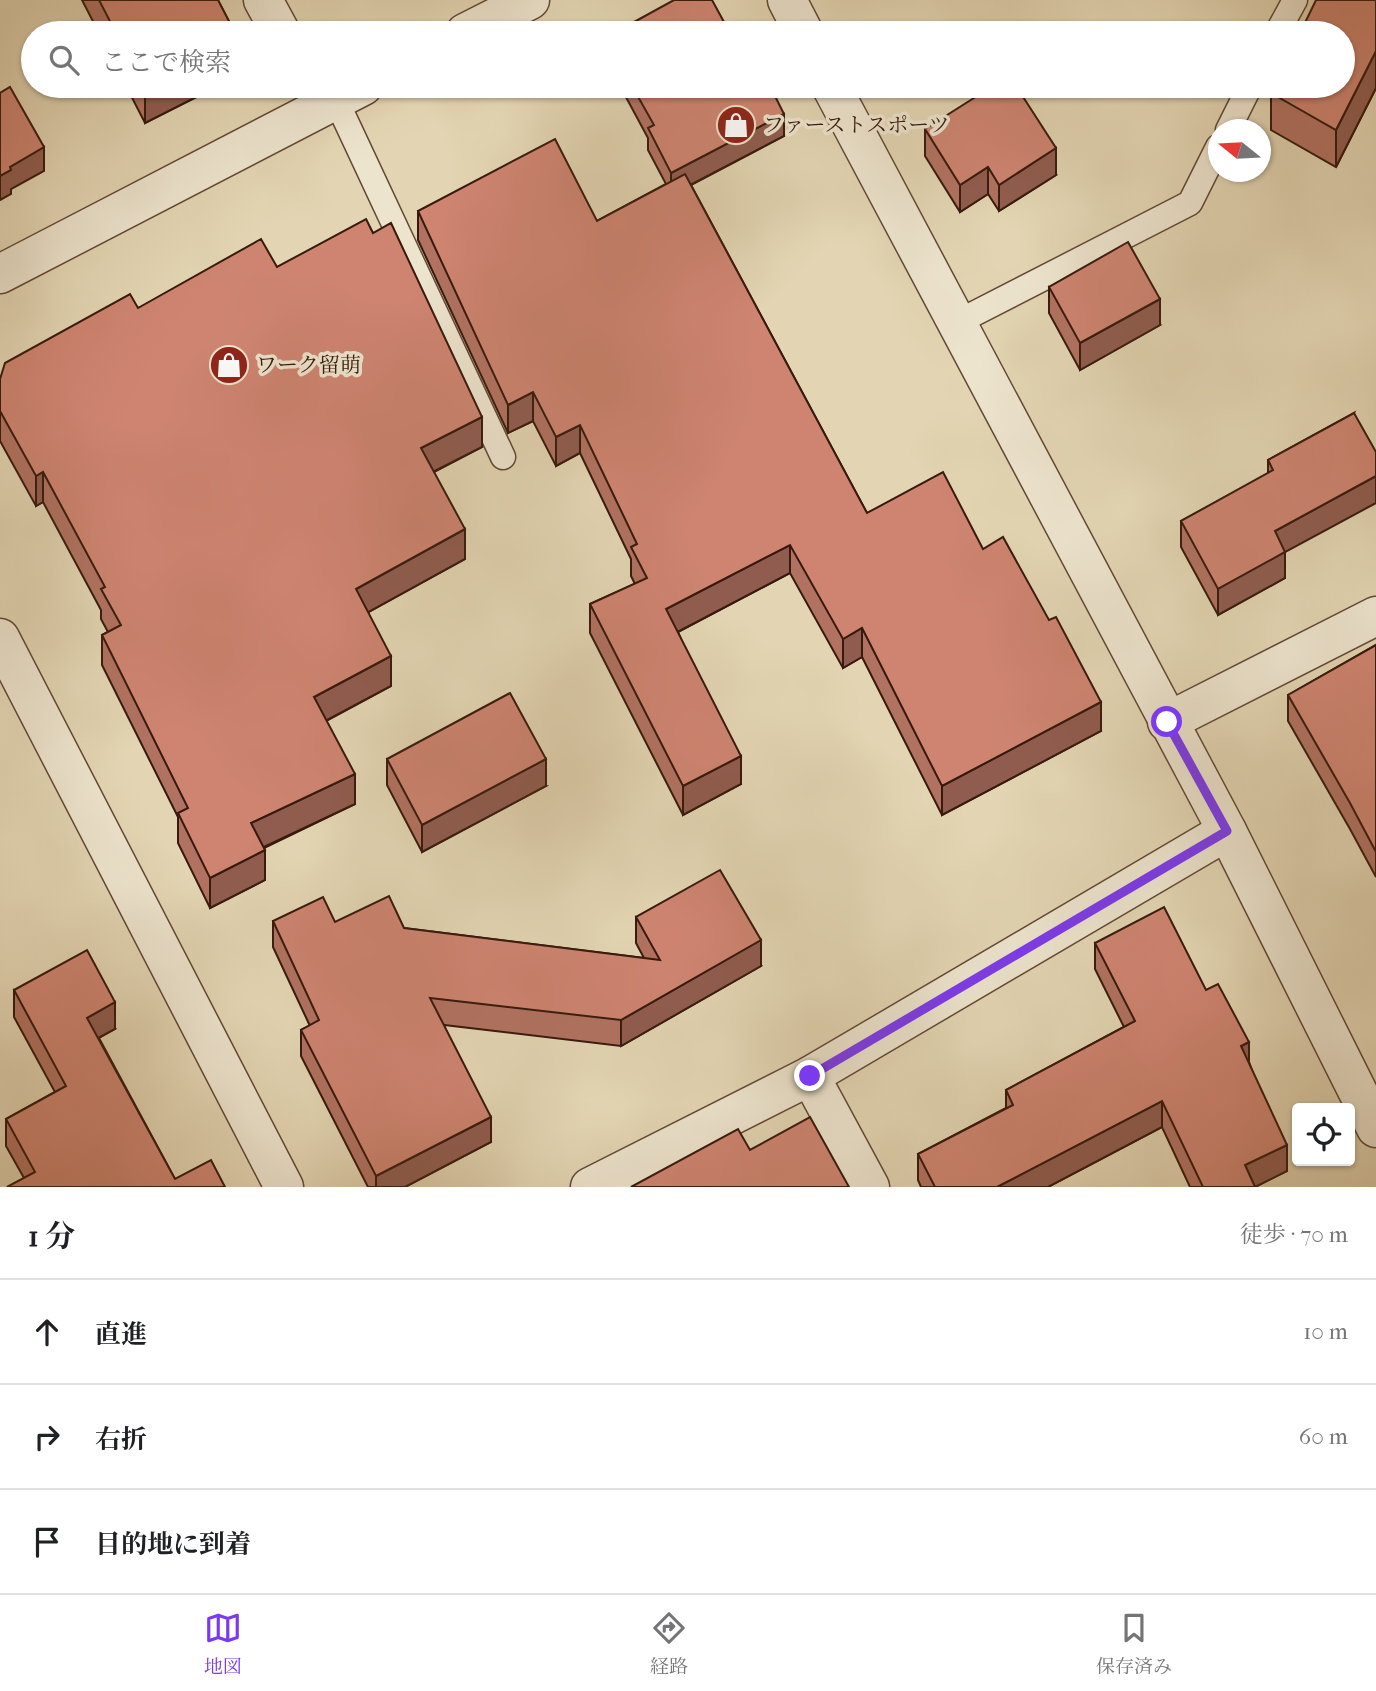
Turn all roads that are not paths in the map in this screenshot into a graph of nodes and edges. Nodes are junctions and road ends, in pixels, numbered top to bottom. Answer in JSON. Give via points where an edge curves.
{"nodes":[{"id":1,"x":263,"y":0,"type":"edge"},
{"id":2,"x":530,"y":0,"type":"edge"},
{"id":3,"x":787,"y":0,"type":"edge"},
{"id":4,"x":1295,"y":0,"type":"edge"},
{"id":5,"x":274,"y":21,"type":"edge"},
{"id":6,"x":489,"y":21,"type":"edge"},
{"id":7,"x":798,"y":21,"type":"edge"},
{"id":8,"x":1284,"y":21,"type":"edge"},
{"id":9,"x":327,"y":98,"type":"edge"},
{"id":10,"x":334,"y":98,"type":"edge"},
{"id":11,"x":837,"y":98,"type":"edge"},
{"id":12,"x":1244,"y":98,"type":"edge"},
{"id":13,"x":1234,"y":119,"type":"edge"},
{"id":14,"x":1208,"y":168,"type":"edge"},
{"id":15,"x":0,"y":274,"type":"edge"},
{"id":16,"x":956,"y":323,"type":"junction"},
{"id":17,"x":503,"y":457,"type":"dead end"},
{"id":18,"x":1376,"y":616,"type":"edge"},
{"id":19,"x":0,"y":638,"type":"edge"},
{"id":20,"x":1167,"y":722,"type":"junction"},
{"id":21,"x":1227,"y":831,"type":"junction"},
{"id":22,"x":810,"y":1076,"type":"junction"},
{"id":23,"x":1376,"y":1128,"type":"edge"},
{"id":24,"x":284,"y":1187,"type":"edge"},
{"id":25,"x":590,"y":1187,"type":"edge"},
{"id":26,"x":870,"y":1187,"type":"edge"}],
"edges":[{"from":1,"to":5,"type":"street"},
{"from":2,"to":6,"type":"street"},
{"from":3,"to":7,"type":"street"},
{"from":4,"to":8,"type":"lane"},
{"from":9,"to":15,"type":"street"},
{"from":10,"to":17,"type":"lane"},
{"from":11,"to":16,"type":"street"},
{"from":12,"to":13,"type":"lane"},
{"from":14,"to":16,"type":"lane","via":[[1190,203]]},
{"from":16,"to":20,"type":"street"},
{"from":18,"to":20,"type":"street"},
{"from":19,"to":24,"type":"street"},
{"from":20,"to":21,"type":"street"},
{"from":21,"to":22,"type":"street"},
{"from":21,"to":23,"type":"street"},
{"from":22,"to":25,"type":"street"},
{"from":22,"to":26,"type":"street"}]}
